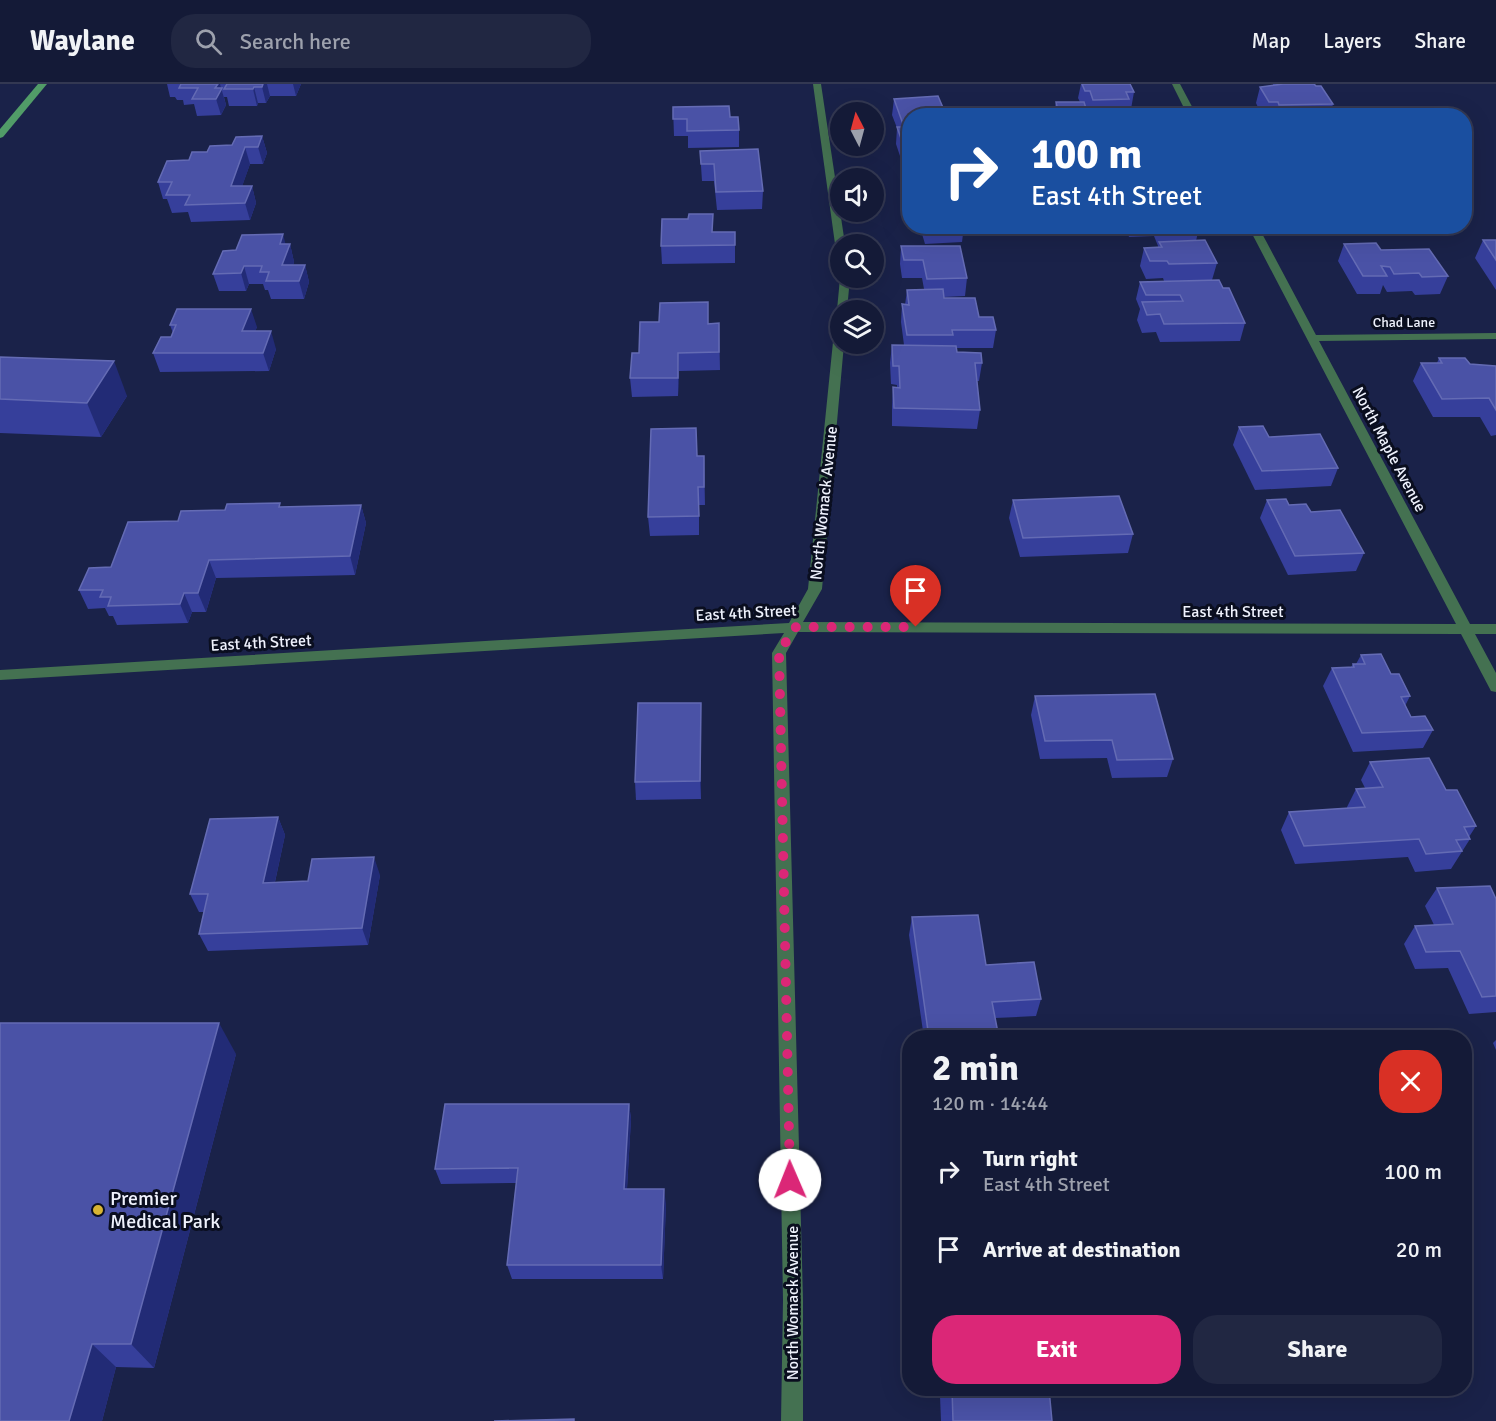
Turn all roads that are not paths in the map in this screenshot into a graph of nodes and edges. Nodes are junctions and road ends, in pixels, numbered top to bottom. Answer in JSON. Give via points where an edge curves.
{"nodes":[{"id":1,"x":43,"y":84,"type":"edge"},
{"id":2,"x":817,"y":84,"type":"edge"},
{"id":3,"x":1176,"y":84,"type":"edge"},
{"id":4,"x":1189,"y":108,"type":"edge"},
{"id":5,"x":0,"y":135,"type":"edge"},
{"id":6,"x":839,"y":234,"type":"edge"},
{"id":7,"x":1256,"y":234,"type":"edge"},
{"id":8,"x":1496,"y":336,"type":"edge"},
{"id":9,"x":1312,"y":338,"type":"junction"},
{"id":10,"x":838,"y":354,"type":"edge"},
{"id":11,"x":796,"y":627,"type":"junction"},
{"id":12,"x":1496,"y":629,"type":"edge"},
{"id":13,"x":1468,"y":630,"type":"junction"},
{"id":14,"x":0,"y":675,"type":"edge"},
{"id":15,"x":1496,"y":687,"type":"edge"},
{"id":16,"x":792,"y":1421,"type":"edge"}],
"edges":[{"from":1,"to":5,"type":"main road"},
{"from":2,"to":6,"type":"street"},
{"from":3,"to":4,"type":"street"},
{"from":7,"to":9,"type":"street","name":"North Maple Avenue"},
{"from":8,"to":9,"type":"street","name":"Chad Lane"},
{"from":9,"to":13,"type":"street","name":"North Maple Avenue"},
{"from":10,"to":11,"type":"street","name":"North Womack Avenue","via":[[815,589]]},
{"from":11,"to":13,"type":"street","name":"East 4th Street"},
{"from":11,"to":14,"type":"street","name":"East 4th Street"},
{"from":11,"to":16,"type":"street","name":"North Womack Avenue","via":[[779,652],[793,1300]]},
{"from":12,"to":13,"type":"street","name":"East 4th Street"},
{"from":13,"to":15,"type":"street","name":"North Maple Avenue"}]}
